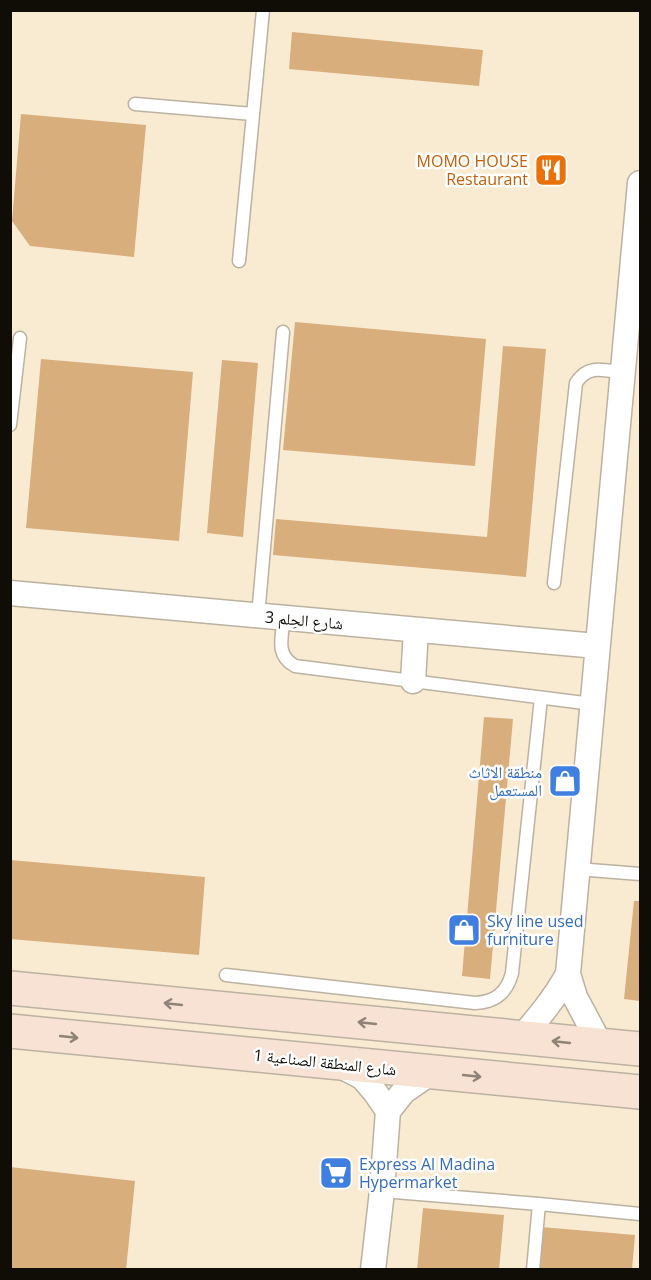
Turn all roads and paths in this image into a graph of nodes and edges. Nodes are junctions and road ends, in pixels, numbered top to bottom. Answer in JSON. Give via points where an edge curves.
{"nodes":[{"id":1,"x":263,"y":10,"type":"edge"},
{"id":2,"x":135,"y":104,"type":"dead end"},
{"id":3,"x":253,"y":114,"type":"junction"},
{"id":4,"x":640,"y":183,"type":"edge"},
{"id":5,"x":638,"y":243,"type":"edge"},
{"id":6,"x":239,"y":261,"type":"dead end"},
{"id":7,"x":283,"y":332,"type":"dead end"},
{"id":8,"x":20,"y":338,"type":"dead end"},
{"id":9,"x":622,"y":373,"type":"junction"},
{"id":10,"x":10,"y":425,"type":"edge"},
{"id":11,"x":554,"y":583,"type":"dead end"},
{"id":12,"x":10,"y":593,"type":"edge"},
{"id":13,"x":258,"y":616,"type":"junction"},
{"id":14,"x":284,"y":618,"type":"junction"},
{"id":15,"x":416,"y":630,"type":"junction"},
{"id":16,"x":597,"y":646,"type":"junction"},
{"id":17,"x":413,"y":681,"type":"junction"},
{"id":18,"x":541,"y":698,"type":"junction"},
{"id":19,"x":592,"y":705,"type":"junction"},
{"id":20,"x":577,"y":869,"type":"junction"},
{"id":21,"x":640,"y":874,"type":"edge"},
{"id":22,"x":567,"y":974,"type":"junction"},
{"id":23,"x":226,"y":975,"type":"dead end"},
{"id":24,"x":10,"y":988,"type":"edge"},
{"id":25,"x":10,"y":1031,"type":"edge"},
{"id":26,"x":521,"y":1038,"type":"junction"},
{"id":27,"x":601,"y":1046,"type":"junction"},
{"id":28,"x":640,"y":1049,"type":"edge"},
{"id":29,"x":334,"y":1062,"type":"junction"},
{"id":30,"x":432,"y":1072,"type":"junction"},
{"id":31,"x":640,"y":1092,"type":"edge"},
{"id":32,"x":388,"y":1111,"type":"junction"},
{"id":33,"x":382,"y":1191,"type":"junction"},
{"id":34,"x":539,"y":1204,"type":"junction"},
{"id":35,"x":640,"y":1214,"type":"edge"},
{"id":36,"x":373,"y":1269,"type":"edge"},
{"id":37,"x":533,"y":1269,"type":"edge"}],
"edges":[{"from":1,"to":3,"type":"lane"},
{"from":2,"to":3,"type":"lane"},
{"from":3,"to":6,"type":"lane"},
{"from":4,"to":5,"type":"street"},
{"from":5,"to":9,"type":"street"},
{"from":7,"to":13,"type":"lane"},
{"from":8,"to":10,"type":"lane"},
{"from":9,"to":11,"type":"lane","via":[[591,370],[576,383]]},
{"from":9,"to":16,"type":"street"},
{"from":12,"to":13,"type":"street","name":"شارع الحِلم 3"},
{"from":13,"to":14,"type":"street","name":"شارع الحِلم 3"},
{"from":14,"to":15,"type":"street","name":"شارع الحِلم 3"},
{"from":14,"to":17,"type":"lane","via":[[281,648],[288,662],[295,666]]},
{"from":15,"to":16,"type":"street","name":"شارع الحِلم 3"},
{"from":15,"to":17,"type":"street"},
{"from":16,"to":19,"type":"street"},
{"from":17,"to":18,"type":"lane"},
{"from":18,"to":19,"type":"lane"},
{"from":18,"to":23,"type":"lane","via":[[512,973],[500,996],[475,1003]]},
{"from":19,"to":20,"type":"street"},
{"from":20,"to":21,"type":"lane"},
{"from":20,"to":22,"type":"street"},
{"from":22,"to":26,"type":"street","via":[[558,992]]},
{"from":22,"to":27,"type":"street"},
{"from":26,"to":24,"type":"street","one_way":true},
{"from":25,"to":29,"type":"street","name":"شارع المنطقة الصناعية 1","one_way":true},
{"from":27,"to":26,"type":"street","one_way":true},
{"from":27,"to":28,"type":"street"},
{"from":29,"to":30,"type":"street","name":"شارع المنطقة الصناعية 1"},
{"from":29,"to":32,"type":"street","via":[[362,1077]]},
{"from":30,"to":31,"type":"street","name":"شارع المنطقة الصناعية 1","one_way":true},
{"from":30,"to":32,"type":"street","via":[[404,1091]]},
{"from":32,"to":33,"type":"street"},
{"from":33,"to":34,"type":"lane"},
{"from":33,"to":36,"type":"street"},
{"from":34,"to":35,"type":"lane"},
{"from":34,"to":37,"type":"lane"}]}
